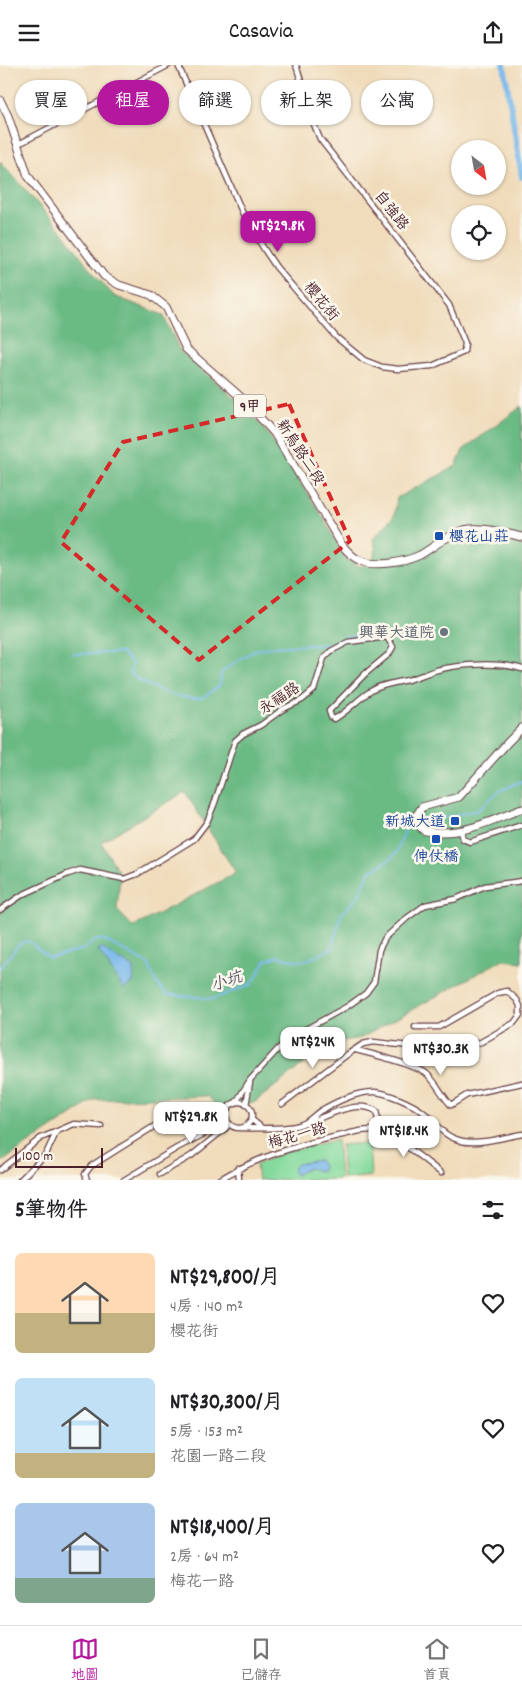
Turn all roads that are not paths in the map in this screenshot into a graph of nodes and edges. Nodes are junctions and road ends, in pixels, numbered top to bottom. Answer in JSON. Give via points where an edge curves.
{"nodes":[{"id":1,"x":169,"y":65,"type":"edge"},
{"id":2,"x":178,"y":65,"type":"edge"},
{"id":3,"x":296,"y":65,"type":"edge"},
{"id":4,"x":0,"y":100,"type":"edge"},
{"id":5,"x":17,"y":145,"type":"junction"},
{"id":6,"x":448,"y":360,"type":"joint"},
{"id":7,"x":522,"y":537,"type":"edge"},
{"id":8,"x":522,"y":669,"type":"edge"},
{"id":9,"x":522,"y":729,"type":"edge"},
{"id":10,"x":522,"y":809,"type":"edge"},
{"id":11,"x":522,"y":825,"type":"edge"},
{"id":12,"x":461,"y":831,"type":"junction"},
{"id":13,"x":522,"y":881,"type":"edge"},
{"id":14,"x":0,"y":910,"type":"edge"},
{"id":15,"x":415,"y":1027,"type":"dead end"},
{"id":16,"x":356,"y":1050,"type":"junction"},
{"id":17,"x":250,"y":1080,"type":"junction"},
{"id":18,"x":522,"y":1083,"type":"edge"},
{"id":19,"x":235,"y":1104,"type":"junction"},
{"id":20,"x":282,"y":1104,"type":"dead end"},
{"id":21,"x":246,"y":1105,"type":"junction"},
{"id":22,"x":226,"y":1115,"type":"junction"},
{"id":23,"x":169,"y":1117,"type":"dead end"},
{"id":24,"x":251,"y":1119,"type":"junction"},
{"id":25,"x":230,"y":1124,"type":"junction"},
{"id":26,"x":301,"y":1125,"type":"junction"},
{"id":27,"x":101,"y":1126,"type":"dead end"},
{"id":28,"x":241,"y":1127,"type":"junction"},
{"id":29,"x":263,"y":1129,"type":"junction"},
{"id":30,"x":374,"y":1131,"type":"junction"},
{"id":31,"x":208,"y":1132,"type":"junction"},
{"id":32,"x":56,"y":1133,"type":"junction"},
{"id":33,"x":522,"y":1134,"type":"edge"},
{"id":34,"x":238,"y":1168,"type":"junction"},
{"id":35,"x":0,"y":1170,"type":"edge"},
{"id":36,"x":441,"y":1173,"type":"dead end"},
{"id":37,"x":160,"y":1174,"type":"dead end"},
{"id":38,"x":20,"y":1180,"type":"edge"},
{"id":39,"x":87,"y":1180,"type":"edge"},
{"id":40,"x":124,"y":1180,"type":"edge"},
{"id":41,"x":219,"y":1180,"type":"edge"},
{"id":42,"x":239,"y":1180,"type":"edge"}],
"edges":[{"from":1,"to":5,"type":"street"},
{"from":2,"to":6,"type":"street","name":"櫻花街","via":[[243,214],[276,267],[336,337],[364,360],[382,367],[416,369]]},
{"from":3,"to":6,"type":"street","name":"自強路","via":[[320,139],[449,305],[465,343],[464,352]]},
{"from":4,"to":5,"type":"main road","name":"新烏路二段","number":"9甲"},
{"from":5,"to":7,"type":"main road","name":"新烏路二段","number":"9甲","via":[[28,176],[104,276],[119,285],[150,295],[166,307],[186,349],[244,400],[274,433],[351,555],[361,561],[403,561],[463,530],[494,530]]},
{"from":8,"to":14,"type":"street","name":"永福路","via":[[462,665],[438,670],[382,685],[334,719],[329,711],[393,647],[387,637],[348,642],[324,658],[314,691],[235,741],[207,821],[194,839],[124,879],[80,870],[22,895]]},
{"from":9,"to":12,"type":"main road","via":[[459,797],[422,807],[416,816],[423,830]]},
{"from":10,"to":12,"type":"main road"},
{"from":11,"to":12,"type":"street","via":[[470,842],[462,839]]},
{"from":13,"to":17,"type":"street","via":[[485,886],[456,899],[425,905],[407,918],[385,938],[379,950],[374,982],[366,993],[299,1033],[279,1048]]},
{"from":15,"to":16,"type":"street","via":[[439,1027],[507,991],[520,1006],[520,1015],[514,1023],[455,1051],[373,1042]]},
{"from":16,"to":18,"type":"street","via":[[427,1074],[451,1105],[468,1095]]},
{"from":16,"to":20,"type":"street"},
{"from":17,"to":19,"type":"street"},
{"from":17,"to":21,"type":"street"},
{"from":19,"to":21,"type":"street"},
{"from":19,"to":22,"type":"street","via":[[228,1108]]},
{"from":21,"to":24,"type":"street","via":[[251,1111]]},
{"from":22,"to":25,"type":"street"},
{"from":22,"to":31,"type":"street"},
{"from":23,"to":39,"type":"street","via":[[91,1166],[86,1174]]},
{"from":24,"to":28,"type":"street"},
{"from":24,"to":29,"type":"street"},
{"from":25,"to":28,"type":"street"},
{"from":25,"to":31,"type":"street"},
{"from":25,"to":37,"type":"street","via":[[191,1156]]},
{"from":26,"to":29,"type":"street"},
{"from":26,"to":30,"type":"street","via":[[347,1108],[366,1107],[376,1111],[378,1120]]},
{"from":26,"to":33,"type":"street","via":[[342,1100],[375,1092],[423,1112],[440,1131],[463,1142]]},
{"from":27,"to":32,"type":"street","via":[[74,1124]]},
{"from":28,"to":29,"type":"street"},
{"from":30,"to":34,"type":"street","name":"梅花一路","via":[[299,1145]]},
{"from":30,"to":36,"type":"street","name":"梅花一路","via":[[392,1137]]},
{"from":31,"to":40,"type":"street"},
{"from":32,"to":35,"type":"street","via":[[42,1139]]},
{"from":32,"to":38,"type":"street","via":[[46,1154]]},
{"from":34,"to":41,"type":"street","name":"梅花一路"},
{"from":34,"to":42,"type":"street"}]}
